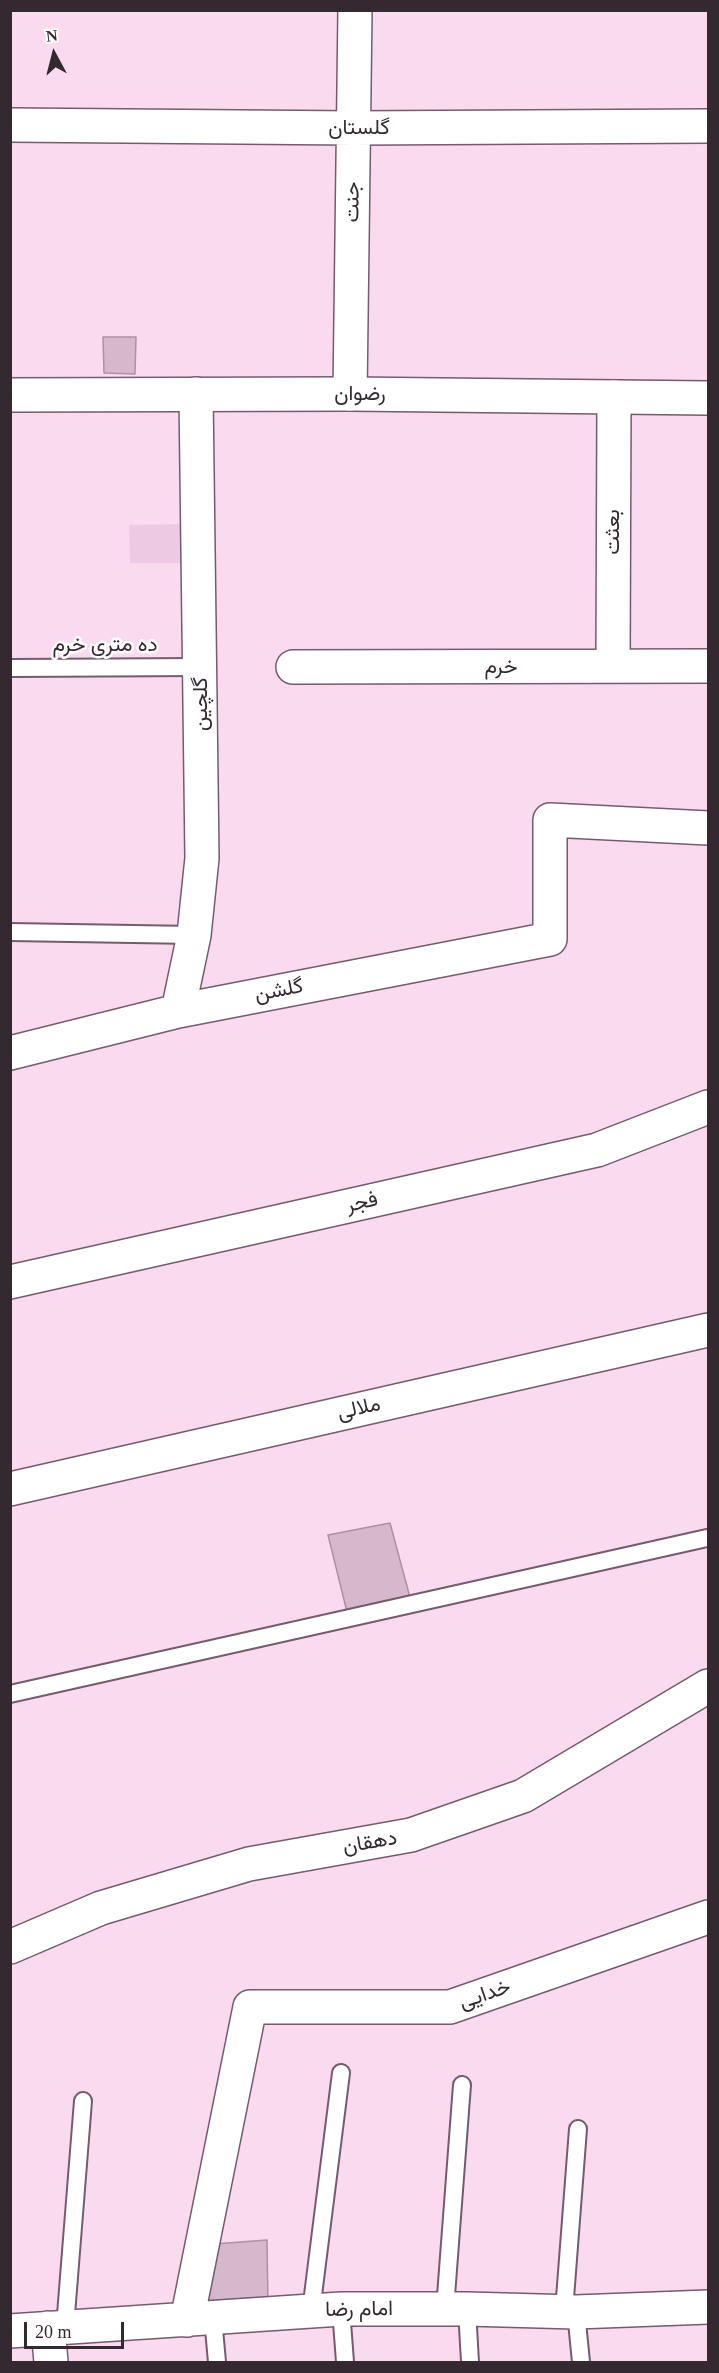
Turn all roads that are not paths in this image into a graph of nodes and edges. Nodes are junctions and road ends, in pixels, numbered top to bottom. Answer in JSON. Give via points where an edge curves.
{"nodes":[{"id":1,"x":354,"y":10,"type":"edge"},
{"id":2,"x":10,"y":125,"type":"edge"},
{"id":3,"x":708,"y":126,"type":"edge"},
{"id":4,"x":354,"y":128,"type":"junction"},
{"id":5,"x":196,"y":394,"type":"junction"},
{"id":6,"x":350,"y":394,"type":"junction"},
{"id":7,"x":10,"y":395,"type":"edge"},
{"id":8,"x":614,"y":397,"type":"junction"},
{"id":9,"x":708,"y":398,"type":"edge"},
{"id":10,"x":613,"y":666,"type":"junction"},
{"id":11,"x":708,"y":666,"type":"edge"},
{"id":12,"x":201,"y":667,"type":"junction"},
{"id":13,"x":293,"y":667,"type":"dead end"},
{"id":14,"x":10,"y":668,"type":"edge"},
{"id":15,"x":708,"y":828,"type":"edge"},
{"id":16,"x":10,"y":932,"type":"edge"},
{"id":17,"x":194,"y":934,"type":"junction"},
{"id":18,"x":178,"y":1011,"type":"junction"},
{"id":19,"x":10,"y":1053,"type":"edge"},
{"id":20,"x":708,"y":1107,"type":"edge"},
{"id":21,"x":10,"y":1282,"type":"edge"},
{"id":22,"x":708,"y":1330,"type":"edge"},
{"id":23,"x":10,"y":1489,"type":"edge"},
{"id":24,"x":707,"y":1538,"type":"dead end"},
{"id":25,"x":708,"y":1686,"type":"edge"},
{"id":26,"x":10,"y":1694,"type":"edge"},
{"id":27,"x":708,"y":1917,"type":"edge"},
{"id":28,"x":10,"y":1947,"type":"edge"},
{"id":29,"x":341,"y":2073,"type":"dead end"},
{"id":30,"x":462,"y":2085,"type":"dead end"},
{"id":31,"x":83,"y":2102,"type":"dead end"},
{"id":32,"x":578,"y":2130,"type":"dead end"},
{"id":33,"x":708,"y":2307,"type":"edge"},
{"id":34,"x":456,"y":2309,"type":"junction"},
{"id":35,"x":326,"y":2310,"type":"junction"},
{"id":36,"x":570,"y":2312,"type":"junction"},
{"id":37,"x":200,"y":2319,"type":"junction"},
{"id":38,"x":56,"y":2328,"type":"junction"},
{"id":39,"x":10,"y":2331,"type":"edge"},
{"id":40,"x":51,"y":2362,"type":"edge"},
{"id":41,"x":217,"y":2362,"type":"edge"},
{"id":42,"x":345,"y":2362,"type":"edge"},
{"id":43,"x":471,"y":2362,"type":"edge"},
{"id":44,"x":581,"y":2362,"type":"edge"}],
"edges":[{"from":1,"to":4,"type":"street","name":"جنت"},
{"from":2,"to":4,"type":"street","name":"گلستان"},
{"from":3,"to":4,"type":"street","name":"گلستان"},
{"from":4,"to":6,"type":"street","name":"جنت"},
{"from":5,"to":6,"type":"street","name":"رضوان"},
{"from":5,"to":7,"type":"street","name":"رضوان"},
{"from":5,"to":12,"type":"street","name":"گلچین"},
{"from":6,"to":8,"type":"street","name":"رضوان"},
{"from":8,"to":9,"type":"street","name":"رضوان"},
{"from":8,"to":10,"type":"street","name":"بعثت"},
{"from":10,"to":11,"type":"street","name":"خرم"},
{"from":10,"to":13,"type":"street","name":"خرم"},
{"from":12,"to":14,"type":"lane","name":"ده متری خرم"},
{"from":12,"to":17,"type":"street","name":"گلچین","via":[[202,858]]},
{"from":15,"to":18,"type":"street","name":"گلشن","via":[[550,820],[550,939]]},
{"from":16,"to":17,"type":"lane"},
{"from":17,"to":18,"type":"street","name":"گلچین"},
{"from":18,"to":19,"type":"street","name":"گلشن"},
{"from":20,"to":21,"type":"street","name":"فجر","via":[[597,1150]]},
{"from":22,"to":23,"type":"street","name":"ملالی"},
{"from":24,"to":26,"type":"lane"},
{"from":25,"to":28,"type":"street","name":"دهقان","via":[[523,1796],[411,1835],[249,1864],[146,1894],[101,1908]]},
{"from":27,"to":37,"type":"street","name":"خدایی","via":[[450,2007],[250,2007]]},
{"from":29,"to":35,"type":"lane"},
{"from":30,"to":34,"type":"lane"},
{"from":31,"to":38,"type":"lane"},
{"from":32,"to":36,"type":"lane"},
{"from":33,"to":36,"type":"street","name":"امام رضا"},
{"from":34,"to":35,"type":"street","name":"امام رضا"},
{"from":34,"to":36,"type":"street","name":"امام رضا"},
{"from":34,"to":43,"type":"lane"},
{"from":35,"to":37,"type":"street","name":"امام رضا"},
{"from":35,"to":42,"type":"lane"},
{"from":36,"to":44,"type":"lane"},
{"from":37,"to":38,"type":"street","name":"امام رضا"},
{"from":37,"to":41,"type":"lane"},
{"from":38,"to":39,"type":"street","name":"امام رضا"},
{"from":38,"to":40,"type":"street"}]}
